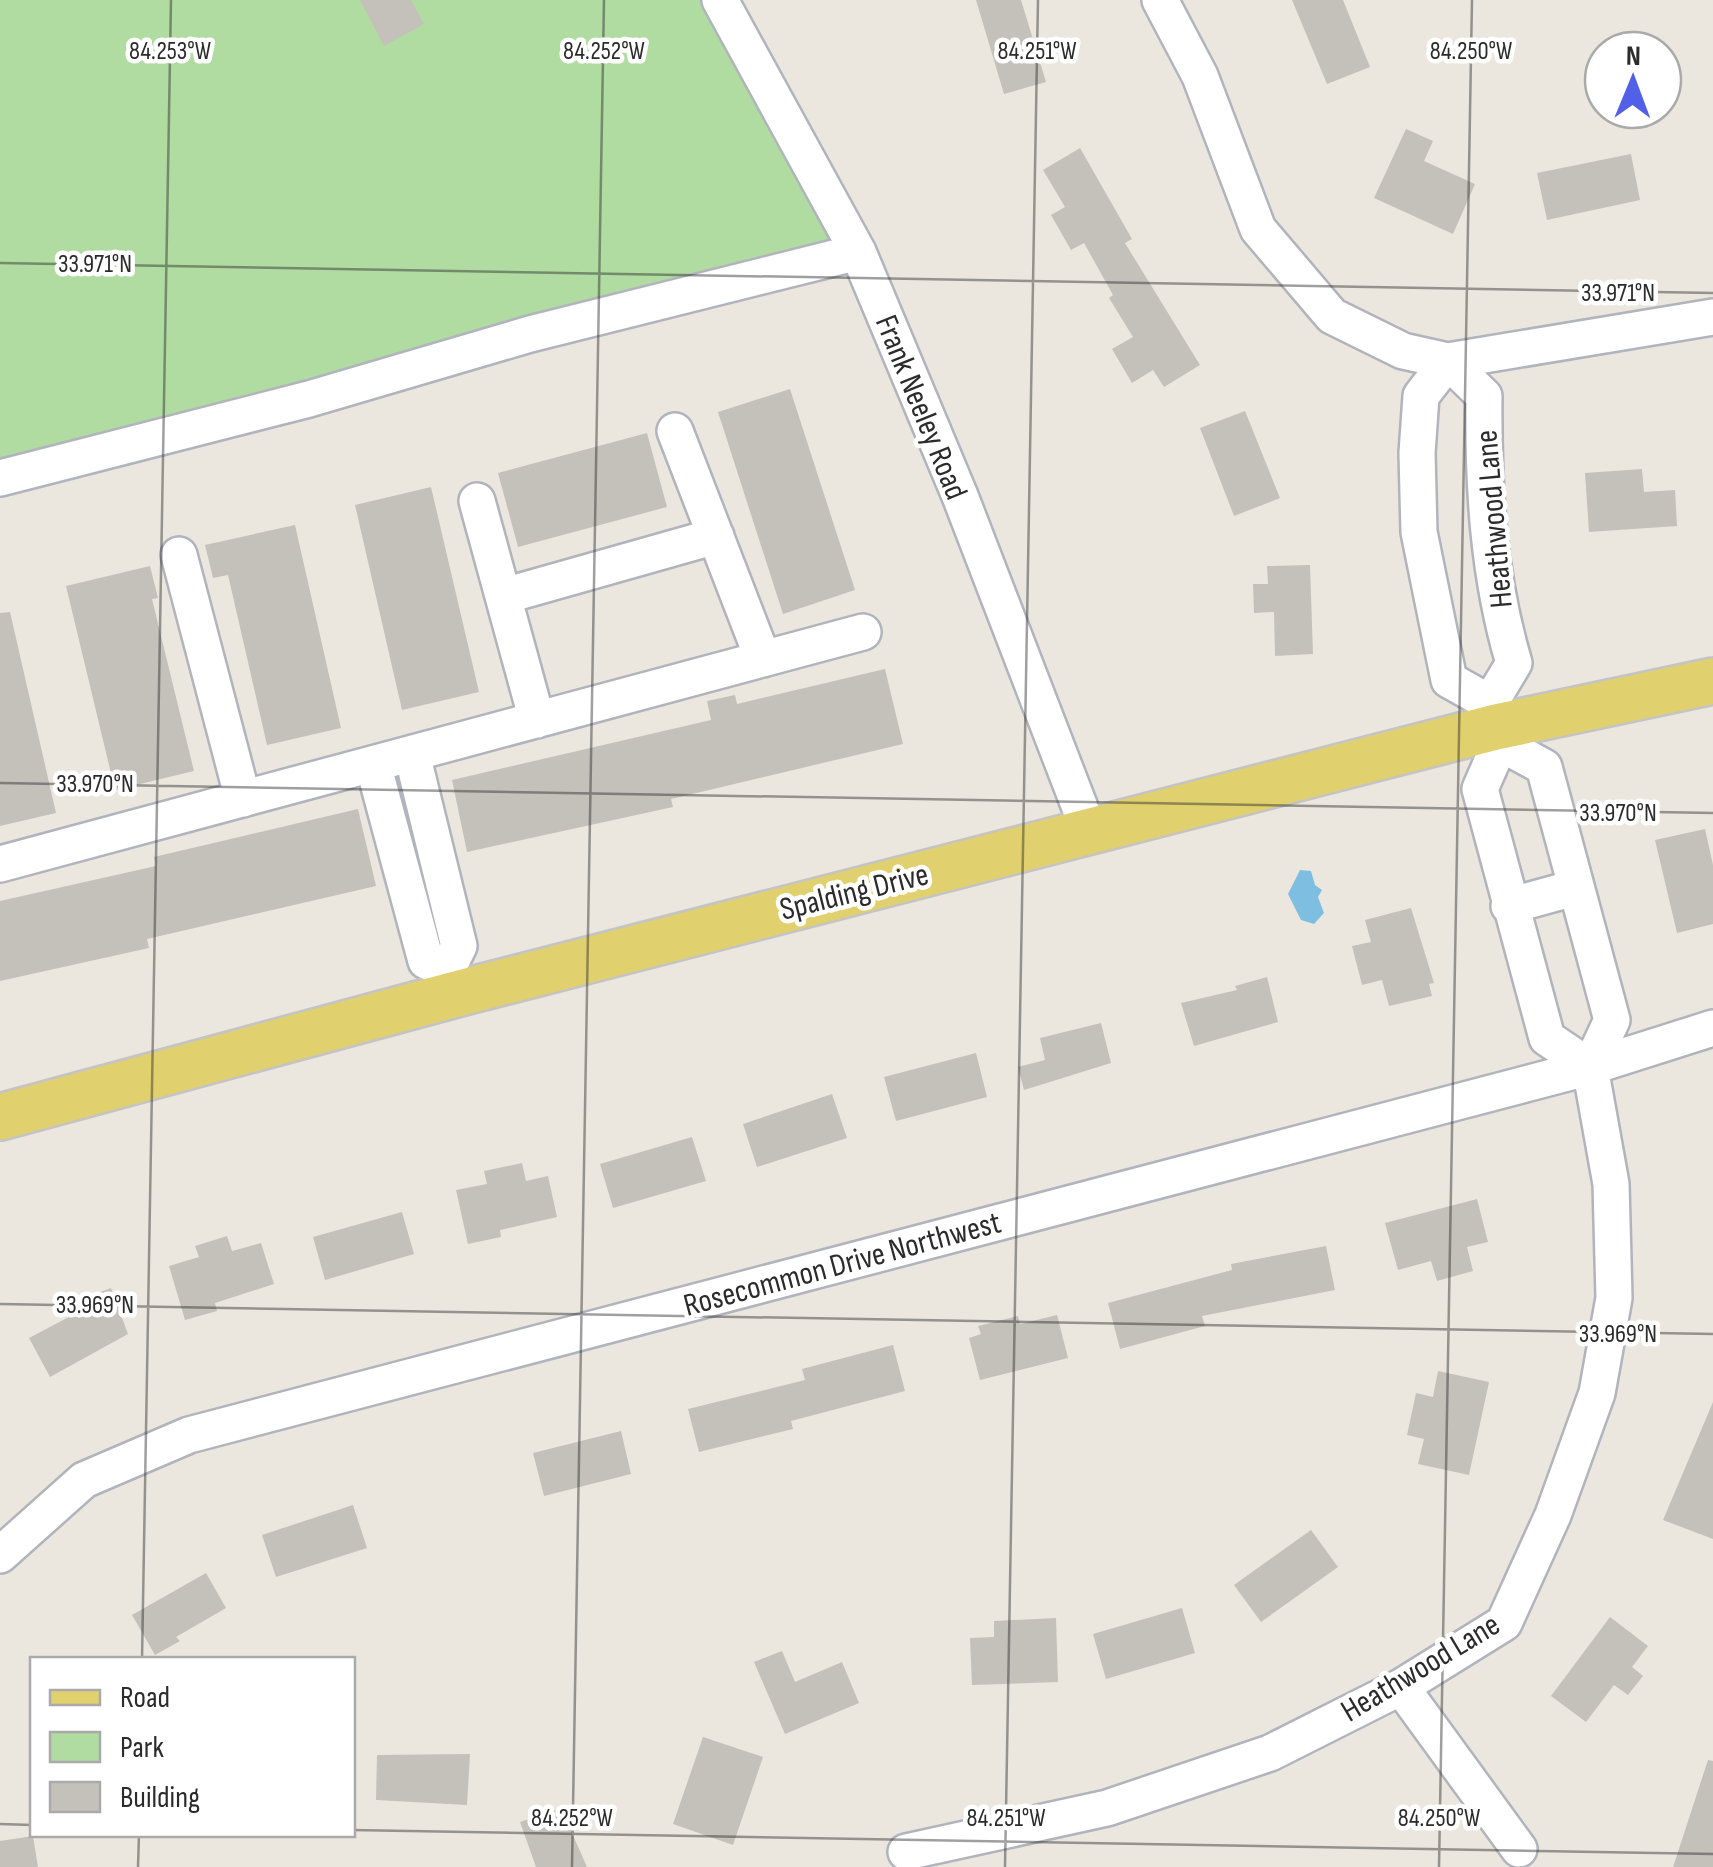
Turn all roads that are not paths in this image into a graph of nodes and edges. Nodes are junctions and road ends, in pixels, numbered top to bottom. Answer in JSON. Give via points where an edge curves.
{"nodes":[{"id":1,"x":720,"y":0,"type":"edge"},
{"id":2,"x":1160,"y":0,"type":"edge"},
{"id":3,"x":858,"y":252,"type":"junction"},
{"id":4,"x":1713,"y":317,"type":"edge"},
{"id":5,"x":1448,"y":361,"type":"junction"},
{"id":6,"x":675,"y":431,"type":"dead end"},
{"id":7,"x":0,"y":478,"type":"edge"},
{"id":8,"x":477,"y":501,"type":"dead end"},
{"id":9,"x":716,"y":536,"type":"junction"},
{"id":10,"x":179,"y":555,"type":"dead end"},
{"id":11,"x":504,"y":596,"type":"junction"},
{"id":12,"x":864,"y":632,"type":"dead end"},
{"id":13,"x":763,"y":659,"type":"junction"},
{"id":14,"x":1713,"y":681,"type":"edge"},
{"id":15,"x":537,"y":720,"type":"junction"},
{"id":16,"x":1496,"y":724,"type":"junction"},
{"id":17,"x":412,"y":754,"type":"junction"},
{"id":18,"x":373,"y":764,"type":"junction"},
{"id":19,"x":244,"y":799,"type":"junction"},
{"id":20,"x":1089,"y":831,"type":"junction"},
{"id":21,"x":0,"y":864,"type":"edge"},
{"id":22,"x":1574,"y":888,"type":"junction"},
{"id":23,"x":1508,"y":906,"type":"junction"},
{"id":24,"x":451,"y":982,"type":"junction"},
{"id":25,"x":1713,"y":1028,"type":"edge"},
{"id":26,"x":1590,"y":1067,"type":"junction"},
{"id":27,"x":0,"y":1117,"type":"edge"},
{"id":28,"x":0,"y":1555,"type":"edge"},
{"id":29,"x":1401,"y":1687,"type":"junction"},
{"id":30,"x":1518,"y":1850,"type":"dead end"},
{"id":31,"x":906,"y":1852,"type":"dead end"}],
"edges":[{"from":1,"to":3,"type":"street","name":"Frank Neeley Road"},
{"from":2,"to":5,"type":"street","via":[[1200,76],[1258,229],[1332,316],[1403,351]]},
{"from":3,"to":7,"type":"street"},
{"from":3,"to":20,"type":"street","name":"Frank Neeley Road"},
{"from":4,"to":5,"type":"street"},
{"from":5,"to":16,"type":"street","name":"Heathwood Lane","via":[[1484,396],[1486,521],[1514,664]]},
{"from":5,"to":16,"type":"street","name":"Heathwood Lane","via":[[1421,396],[1419,532],[1449,680]]},
{"from":6,"to":9,"type":"street"},
{"from":8,"to":11,"type":"street"},
{"from":9,"to":11,"type":"street"},
{"from":9,"to":13,"type":"street"},
{"from":10,"to":19,"type":"street"},
{"from":11,"to":15,"type":"street"},
{"from":12,"to":13,"type":"street"},
{"from":13,"to":15,"type":"street"},
{"from":14,"to":16,"type":"main road","name":"Spalding Drive"},
{"from":15,"to":17,"type":"street"},
{"from":16,"to":20,"type":"main road","name":"Spalding Drive"},
{"from":16,"to":22,"type":"street","name":"Heathwood Lane","via":[[1544,767]]},
{"from":16,"to":23,"type":"street","name":"Heathwood Lane","via":[[1480,789]]},
{"from":17,"to":18,"type":"street"},
{"from":17,"to":24,"type":"street","via":[[460,946]]},
{"from":18,"to":19,"type":"street"},
{"from":18,"to":24,"type":"street","via":[[426,961]]},
{"from":19,"to":21,"type":"street"},
{"from":20,"to":24,"type":"main road","name":"Spalding Drive"},
{"from":22,"to":23,"type":"street"},
{"from":22,"to":26,"type":"street","name":"Heathwood Lane","via":[[1612,1020]]},
{"from":23,"to":26,"type":"street","name":"Heathwood Lane","via":[[1546,1038]]},
{"from":24,"to":27,"type":"main road","name":"Spalding Drive"},
{"from":25,"to":26,"type":"street","name":"Rosecommon Drive Northwest"},
{"from":26,"to":28,"type":"street","name":"Rosecommon Drive Northwest","via":[[189,1435],[84,1480]]},
{"from":26,"to":29,"type":"street","name":"Heathwood Lane","via":[[1612,1203],[1614,1298],[1597,1394],[1504,1624]]},
{"from":29,"to":30,"type":"street"},
{"from":29,"to":31,"type":"street","name":"Heathwood Lane","via":[[1270,1752],[1107,1808]]}]}
